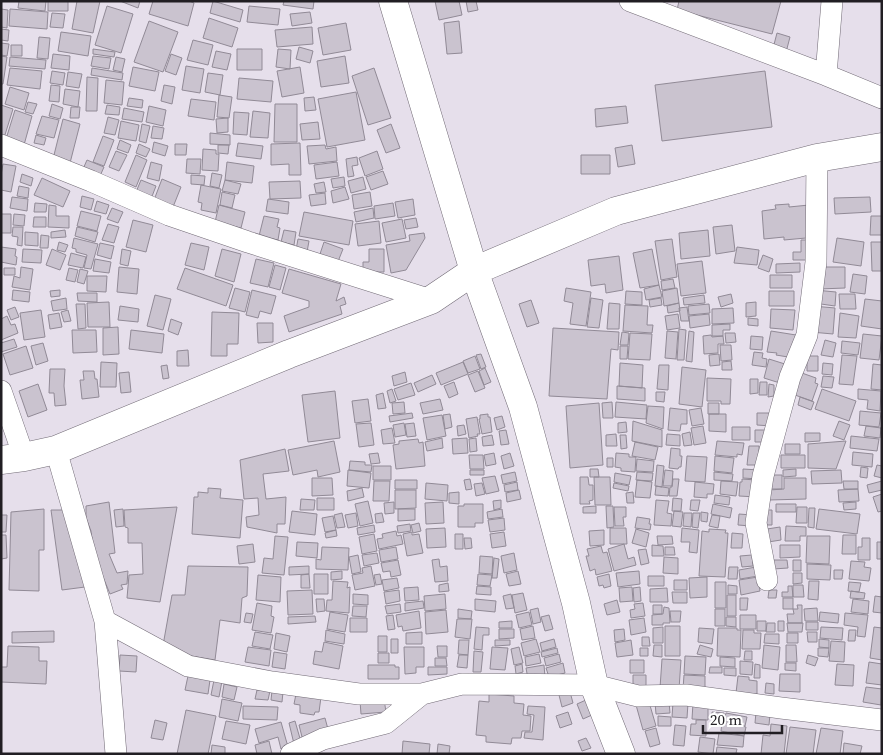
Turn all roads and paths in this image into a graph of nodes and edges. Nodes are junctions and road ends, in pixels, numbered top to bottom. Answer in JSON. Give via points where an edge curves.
{"nodes":[{"id":1,"x":393,"y":1,"type":"edge"},
{"id":2,"x":630,"y":1,"type":"edge"},
{"id":3,"x":832,"y":1,"type":"edge"},
{"id":4,"x":826,"y":75,"type":"junction"},
{"id":5,"x":882,"y":98,"type":"edge"},
{"id":6,"x":1,"y":145,"type":"edge"},
{"id":7,"x":882,"y":147,"type":"edge"},
{"id":8,"x":817,"y":158,"type":"junction"},
{"id":9,"x":474,"y":271,"type":"junction"},
{"id":10,"x":431,"y":300,"type":"junction"},
{"id":11,"x":1,"y":392,"type":"edge"},
{"id":12,"x":56,"y":450,"type":"junction"},
{"id":13,"x":13,"y":458,"type":"edge"},
{"id":14,"x":768,"y":580,"type":"dead end"},
{"id":15,"x":105,"y":621,"type":"junction"},
{"id":16,"x":594,"y":685,"type":"junction"},
{"id":17,"x":422,"y":694,"type":"junction"},
{"id":18,"x":882,"y":720,"type":"edge"},
{"id":19,"x":116,"y":754,"type":"edge"},
{"id":20,"x":291,"y":754,"type":"edge"},
{"id":21,"x":621,"y":754,"type":"edge"}],
"edges":[{"from":1,"to":9,"type":"main road"},
{"from":2,"to":4,"type":"street"},
{"from":3,"to":4,"type":"street"},
{"from":4,"to":5,"type":"street"},
{"from":6,"to":10,"type":"street","via":[[169,215]]},
{"from":7,"to":8,"type":"main road"},
{"from":8,"to":9,"type":"main road","via":[[616,211]]},
{"from":8,"to":14,"type":"street","via":[[816,262],[807,335],[780,413],[763,476],[756,523]]},
{"from":9,"to":10,"type":"main road"},
{"from":9,"to":16,"type":"main road","via":[[523,407],[576,603]]},
{"from":10,"to":12,"type":"main road","via":[[289,354]]},
{"from":11,"to":13,"type":"street"},
{"from":12,"to":13,"type":"main road"},
{"from":12,"to":15,"type":"street"},
{"from":15,"to":17,"type":"street","via":[[188,666],[358,694]]},
{"from":15,"to":19,"type":"street"},
{"from":16,"to":17,"type":"street","via":[[462,684]]},
{"from":16,"to":18,"type":"street","via":[[638,696],[686,695]]},
{"from":16,"to":21,"type":"main road"},
{"from":17,"to":20,"type":"street","via":[[386,723],[323,739]]}]}
